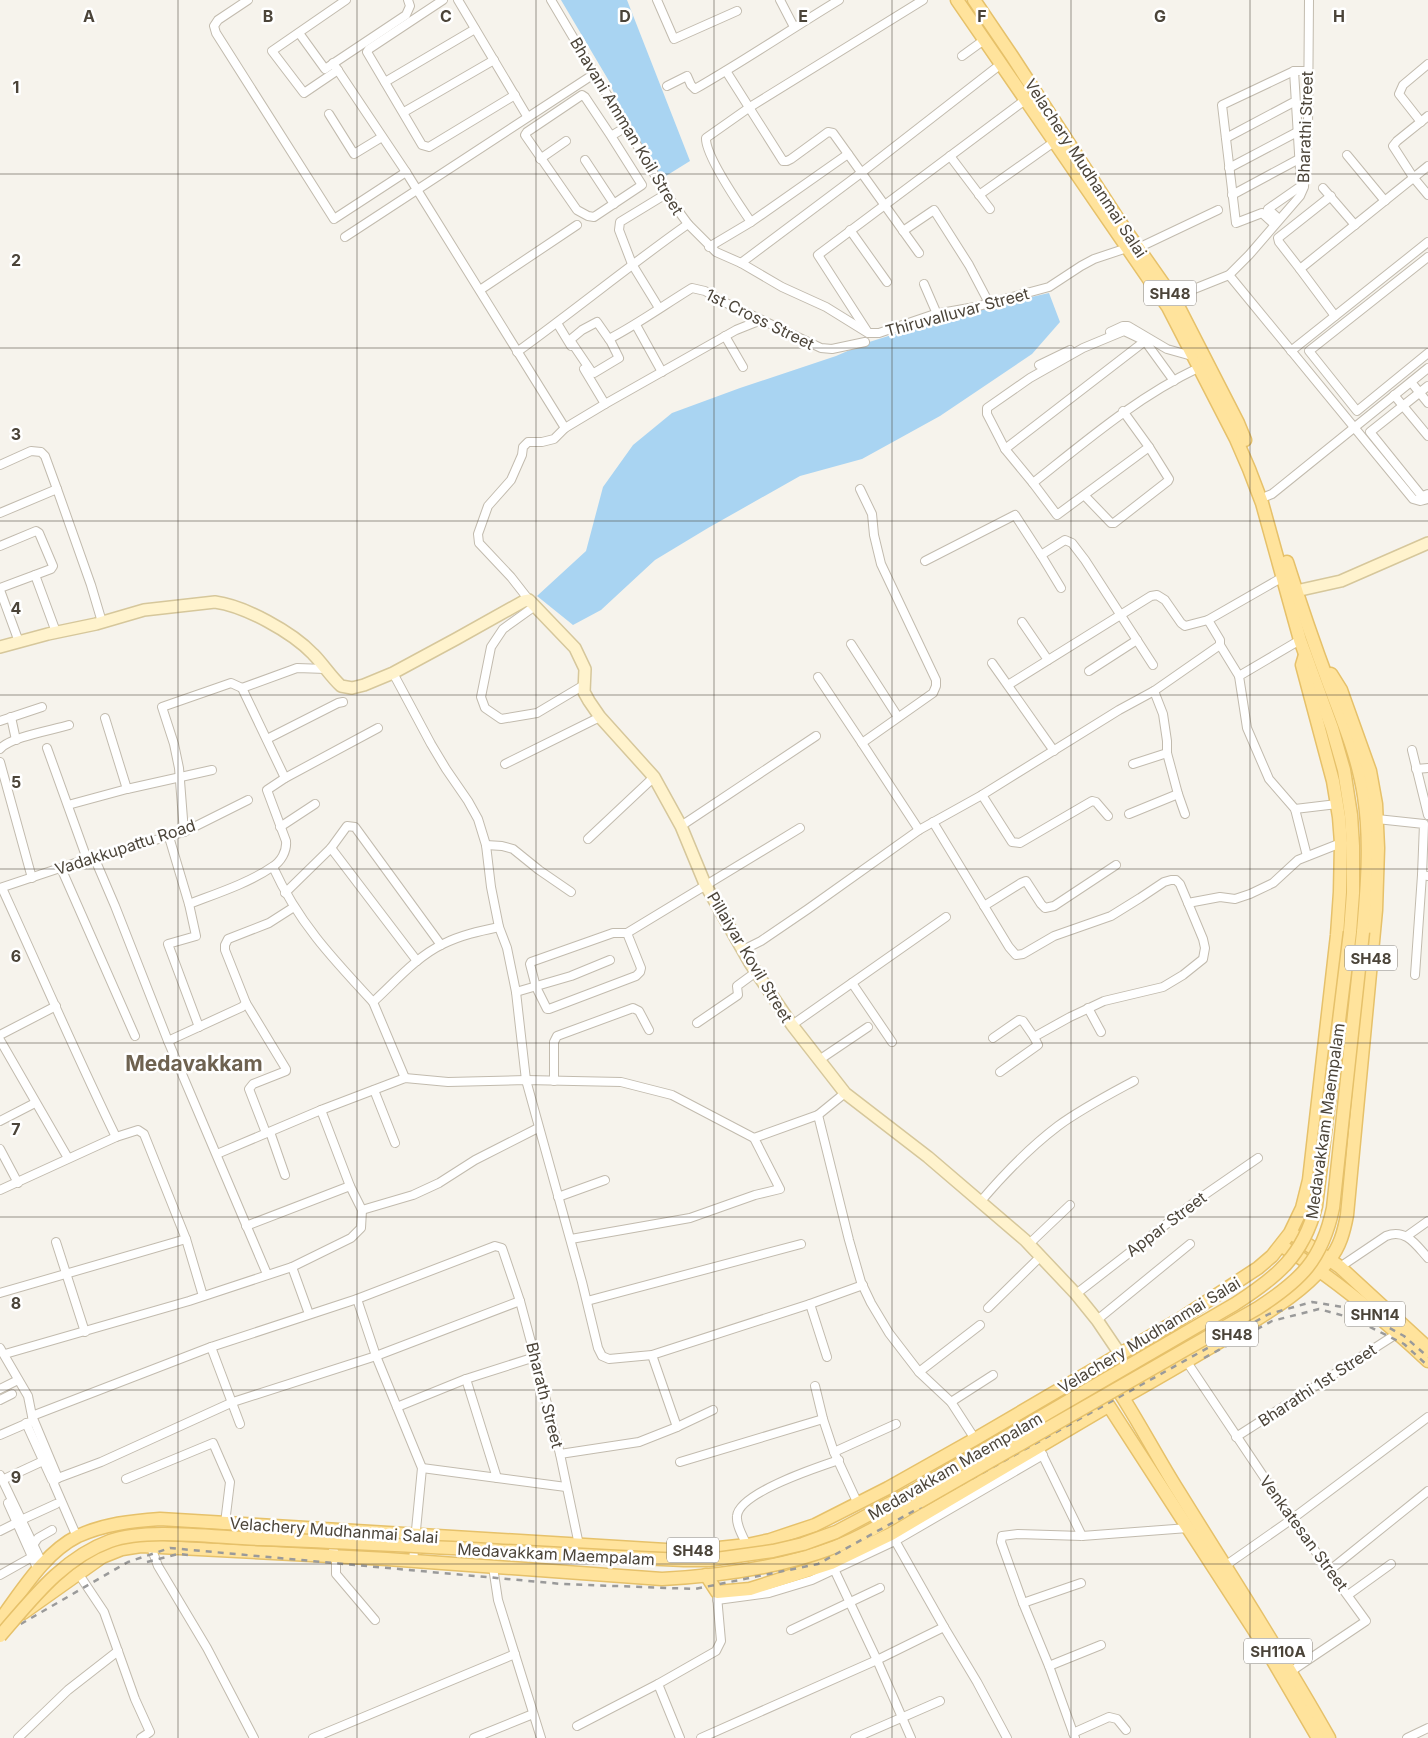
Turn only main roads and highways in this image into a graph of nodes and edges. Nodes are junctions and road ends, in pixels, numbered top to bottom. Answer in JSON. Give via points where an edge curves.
{"nodes":[{"id":1,"x":957,"y":0,"type":"edge"},
{"id":2,"x":974,"y":0,"type":"edge"},
{"id":3,"x":1133,"y":248,"type":"junction"},
{"id":4,"x":1168,"y":299,"type":"junction"},
{"id":5,"x":1240,"y":438,"type":"junction"},
{"id":6,"x":1300,"y":640,"type":"joint"},
{"id":7,"x":1306,"y":655,"type":"junction"},
{"id":8,"x":1322,"y":665,"type":"junction"},
{"id":9,"x":1290,"y":1233,"type":"junction"},
{"id":10,"x":1280,"y":1245,"type":"junction"},
{"id":11,"x":1335,"y":1263,"type":"junction"},
{"id":12,"x":1320,"y":1270,"type":"junction"},
{"id":13,"x":1218,"y":1295,"type":"junction"},
{"id":14,"x":1238,"y":1330,"type":"junction"},
{"id":15,"x":1428,"y":1348,"type":"edge"},
{"id":16,"x":1428,"y":1361,"type":"edge"},
{"id":17,"x":1101,"y":1364,"type":"junction"},
{"id":18,"x":1088,"y":1372,"type":"junction"},
{"id":19,"x":1124,"y":1397,"type":"junction"},
{"id":20,"x":1108,"y":1406,"type":"junction"},
{"id":21,"x":1024,"y":1410,"type":"junction"},
{"id":22,"x":1042,"y":1448,"type":"junction"},
{"id":23,"x":115,"y":1524,"type":"junction"},
{"id":24,"x":122,"y":1549,"type":"junction"},
{"id":25,"x":1220,"y":1569,"type":"junction"},
{"id":26,"x":706,"y":1576,"type":"junction"},
{"id":27,"x":0,"y":1620,"type":"edge"},
{"id":28,"x":0,"y":1632,"type":"edge"},
{"id":29,"x":0,"y":1636,"type":"edge"},
{"id":30,"x":1287,"y":1674,"type":"junction"},
{"id":31,"x":1318,"y":1738,"type":"edge"},
{"id":32,"x":1329,"y":1738,"type":"edge"}],
"edges":[{"from":1,"to":3,"type":"main road","name":"Velachery Mudhanmai Salai","number":"SH48","via":[[1054,142]]},
{"from":2,"to":3,"type":"main road","name":"Velachery Mudhanmai Salai","number":"SH48"},
{"from":3,"to":4,"type":"main road","name":"Velachery Mudhanmai Salai","number":"SH48"},
{"from":4,"to":5,"type":"main road","name":"Velachery Mudhanmai Salai","number":"SH48","via":[[1198,368]]},
{"from":4,"to":5,"type":"main road","name":"Velachery Mudhanmai Salai","number":"SH48","via":[[1234,416]]},
{"from":5,"to":6,"type":"main road","name":"Velachery Mudhanmai Salai","number":"SH48","via":[[1262,503]]},
{"from":5,"to":8,"type":"main road","name":"Velachery Mudhanmai Salai","number":"SH48","via":[[1267,496]]},
{"from":6,"to":7,"type":"main road","name":"Medavakkam Maempalam"},
{"from":7,"to":9,"type":"main road","name":"Velachery Mudhanmai Salai","number":"SH48","via":[[1302,665],[1338,804],[1340,892],[1309,1180],[1302,1208]]},
{"from":7,"to":29,"type":"main road","name":"Medavakkam Maempalam","bridge":true,"via":[[1347,783],[1353,846],[1353,893],[1316,1206],[1306,1238],[1294,1256],[1270,1280],[1236,1304],[851,1526],[786,1549],[737,1557],[684,1560],[144,1535],[113,1540],[76,1558],[52,1577]]},
{"from":8,"to":11,"type":"main road","number":"SH48","via":[[1333,675],[1341,690],[1360,739],[1370,771],[1378,819],[1376,910],[1347,1215]]},
{"from":8,"to":26,"type":"main road","name":"Velachery Mudhanmai Salai","bridge":true,"via":[[1351,743],[1365,798],[1368,863],[1333,1208],[1324,1241],[1309,1266],[1258,1308],[866,1532],[835,1547],[766,1567]]},
{"from":9,"to":10,"type":"main road","name":"Velachery Mudhanmai Salai","number":"SH48"},
{"from":9,"to":11,"type":"main road","number":"SHN14"},
{"from":10,"to":12,"type":"main road","number":"SHN14"},
{"from":10,"to":13,"type":"main road","name":"Velachery Mudhanmai Salai","number":"SH48","via":[[1258,1268]]},
{"from":11,"to":12,"type":"main road","number":"SH48"},
{"from":11,"to":15,"type":"main road","number":"SHN14"},
{"from":12,"to":14,"type":"main road","number":"SH48","via":[[1302,1289]]},
{"from":12,"to":16,"type":"main road","number":"SHN14"},
{"from":13,"to":14,"type":"main road"},
{"from":13,"to":17,"type":"main road","name":"Velachery Mudhanmai Salai","number":"SH48"},
{"from":14,"to":19,"type":"main road","number":"SH48"},
{"from":17,"to":18,"type":"main road","name":"Velachery Mudhanmai Salai","number":"SH48"},
{"from":17,"to":19,"type":"main road","number":"SH110A"},
{"from":18,"to":20,"type":"main road","number":"SH110A"},
{"from":18,"to":21,"type":"main road","name":"Velachery Mudhanmai Salai","number":"SH48"},
{"from":19,"to":25,"type":"main road","number":"SH110A"},
{"from":20,"to":22,"type":"main road"},
{"from":20,"to":25,"type":"main road","number":"SH110A","via":[[1188,1528]]},
{"from":21,"to":22,"type":"main road"},
{"from":21,"to":23,"type":"main road","name":"Velachery Mudhanmai Salai","number":"SH48","via":[[815,1525],[747,1545],[700,1550],[160,1520]]},
{"from":22,"to":26,"type":"main road","number":"SH48","via":[[893,1537],[832,1566],[717,1596]]},
{"from":23,"to":24,"type":"main road"},
{"from":23,"to":27,"type":"main road","name":"Velachery Mudhanmai Salai","number":"SH48","via":[[77,1537],[38,1564]]},
{"from":24,"to":26,"type":"main road","name":"Velachery Mudhanmai Salai","number":"SH48","via":[[141,1546],[336,1556],[662,1579]]},
{"from":24,"to":28,"type":"main road","name":"Velachery Mudhanmai Salai","number":"SH48","via":[[102,1557],[78,1573]]},
{"from":25,"to":30,"type":"main road","number":"SH110A"},
{"from":30,"to":31,"type":"main road","number":"SH110A"},
{"from":30,"to":32,"type":"main road","number":"SH110A"}]}
